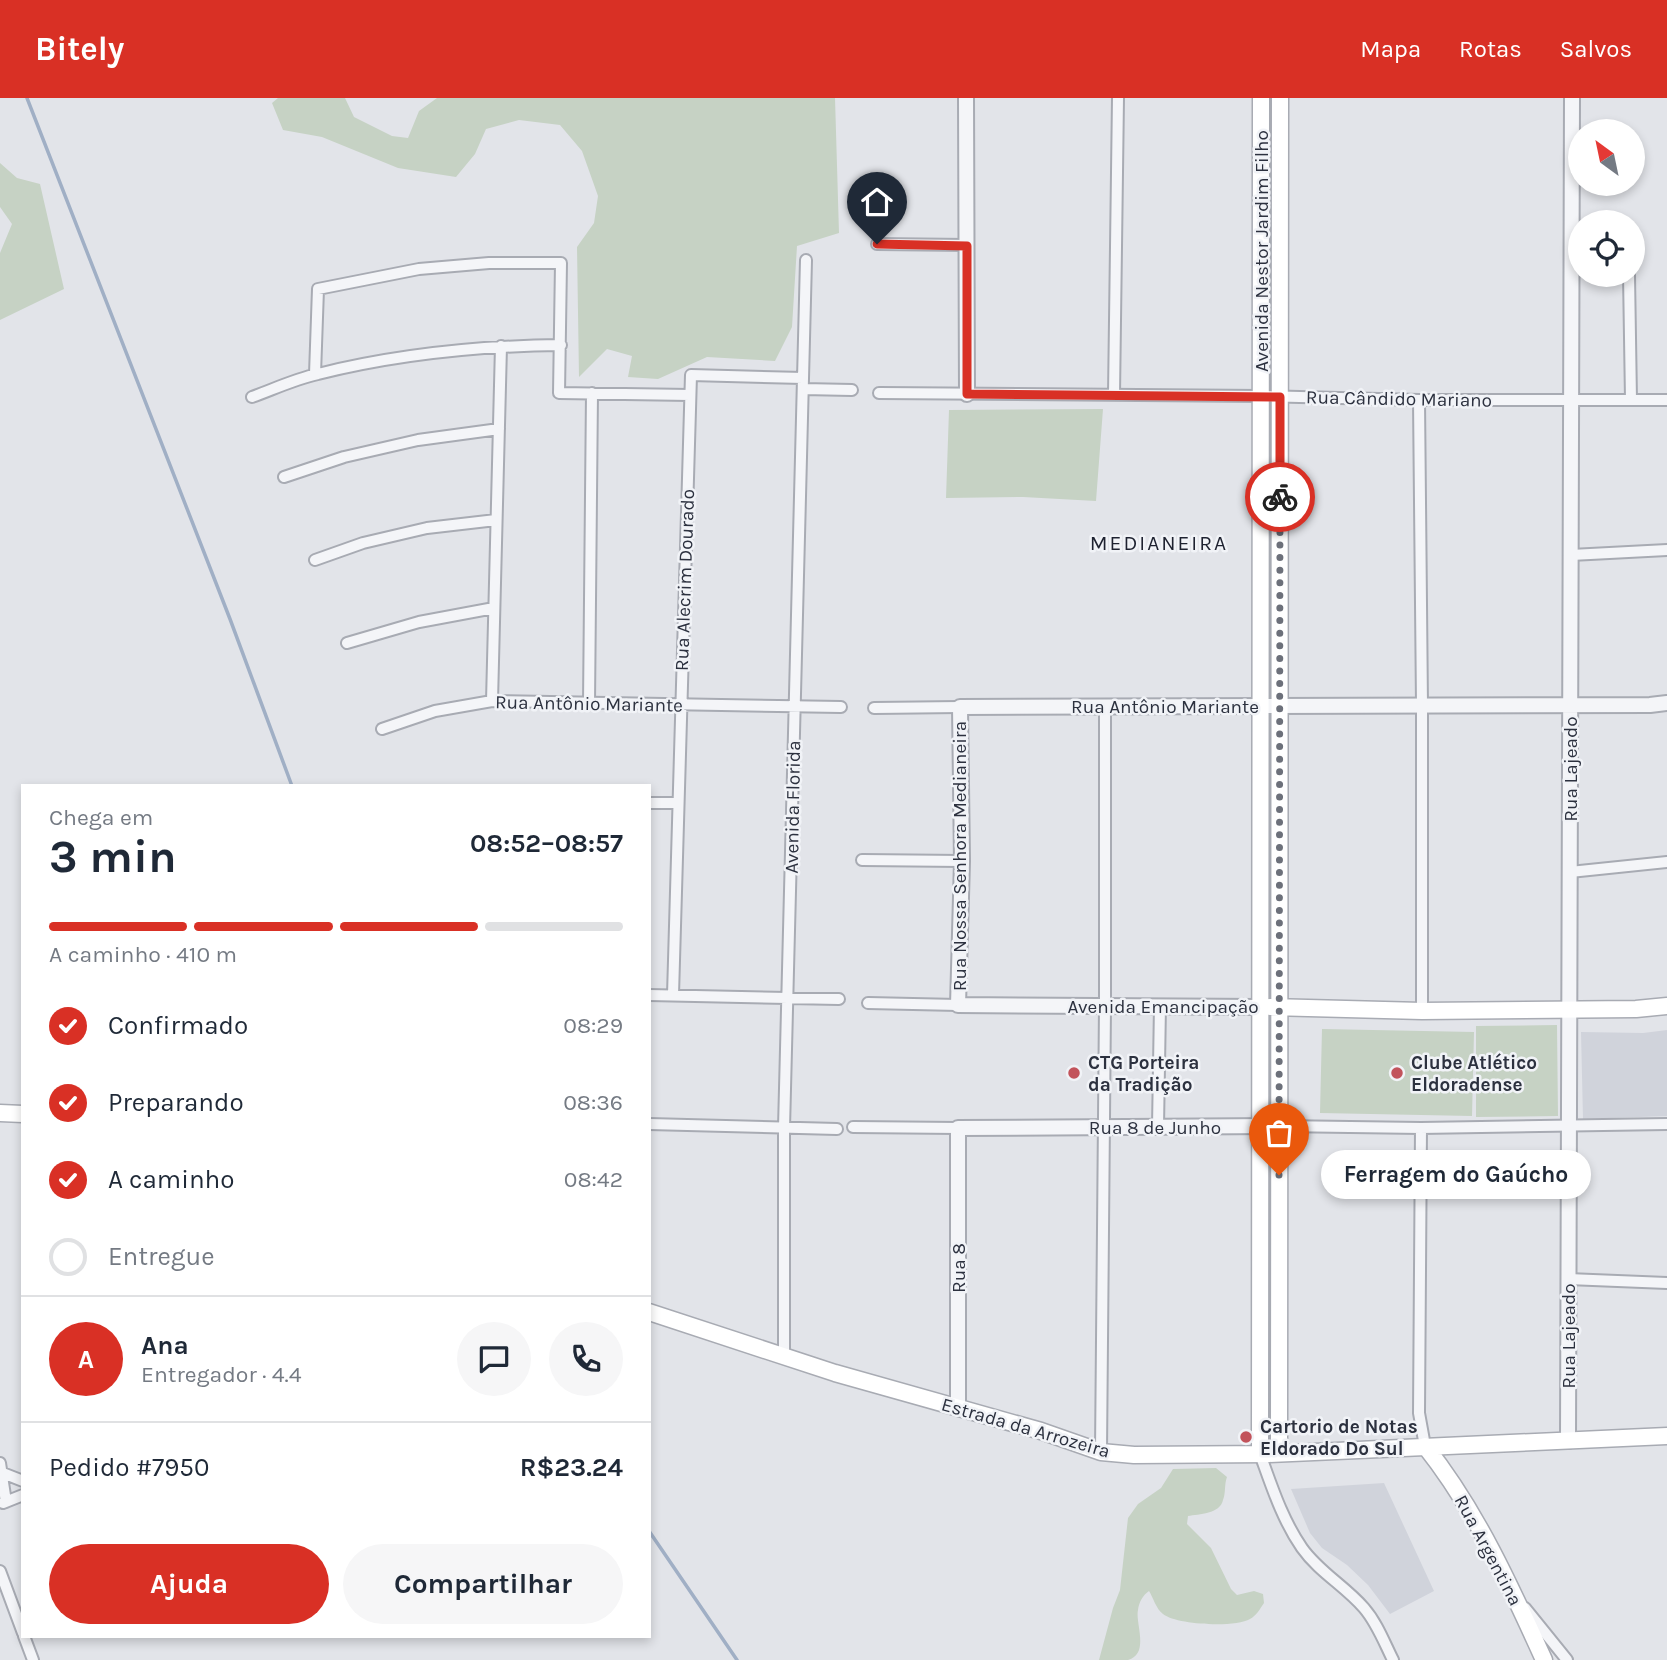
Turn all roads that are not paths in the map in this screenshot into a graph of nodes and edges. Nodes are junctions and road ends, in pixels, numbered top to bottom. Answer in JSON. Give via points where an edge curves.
{"nodes":[{"id":1,"x":966,"y":98,"type":"edge"},
{"id":2,"x":1118,"y":98,"type":"edge"},
{"id":3,"x":1261,"y":98,"type":"edge"},
{"id":4,"x":1280,"y":98,"type":"edge"},
{"id":5,"x":1572,"y":98,"type":"edge"},
{"id":6,"x":1575,"y":210,"type":"edge"},
{"id":7,"x":877,"y":244,"type":"dead end"},
{"id":8,"x":967,"y":246,"type":"junction"},
{"id":9,"x":806,"y":260,"type":"dead end"},
{"id":10,"x":1574,"y":287,"type":"edge"},
{"id":11,"x":1629,"y":287,"type":"edge"},
{"id":12,"x":561,"y":345,"type":"junction"},
{"id":13,"x":500,"y":346,"type":"junction"},
{"id":14,"x":316,"y":374,"type":"junction"},
{"id":15,"x":803,"y":383,"type":"junction"},
{"id":16,"x":852,"y":390,"type":"dead end"},
{"id":17,"x":592,"y":393,"type":"junction"},
{"id":18,"x":879,"y":393,"type":"dead end"},
{"id":19,"x":967,"y":394,"type":"junction"},
{"id":20,"x":690,"y":395,"type":"junction"},
{"id":21,"x":1114,"y":395,"type":"junction"},
{"id":22,"x":1261,"y":396,"type":"junction"},
{"id":23,"x":252,"y":397,"type":"dead end"},
{"id":24,"x":1280,"y":397,"type":"junction"},
{"id":25,"x":1571,"y":399,"type":"junction"},
{"id":26,"x":1419,"y":400,"type":"junction"},
{"id":27,"x":1632,"y":400,"type":"junction"},
{"id":28,"x":1667,"y":400,"type":"edge"},
{"id":29,"x":499,"y":429,"type":"junction"},
{"id":30,"x":284,"y":477,"type":"dead end"},
{"id":31,"x":496,"y":520,"type":"junction"},
{"id":32,"x":1667,"y":550,"type":"edge"},
{"id":33,"x":1571,"y":555,"type":"junction"},
{"id":34,"x":315,"y":560,"type":"dead end"},
{"id":35,"x":494,"y":608,"type":"junction"},
{"id":36,"x":347,"y":643,"type":"dead end"},
{"id":37,"x":492,"y":701,"type":"junction"},
{"id":38,"x":589,"y":703,"type":"junction"},
{"id":39,"x":1667,"y":703,"type":"edge"},
{"id":40,"x":681,"y":704,"type":"junction"},
{"id":41,"x":1280,"y":705,"type":"junction"},
{"id":42,"x":1422,"y":705,"type":"junction"},
{"id":43,"x":1570,"y":705,"type":"junction"},
{"id":44,"x":794,"y":706,"type":"junction"},
{"id":45,"x":841,"y":706,"type":"dead end"},
{"id":46,"x":1261,"y":706,"type":"junction"},
{"id":47,"x":960,"y":707,"type":"junction"},
{"id":48,"x":1105,"y":707,"type":"junction"},
{"id":49,"x":874,"y":708,"type":"dead end"},
{"id":50,"x":382,"y":729,"type":"dead end"},
{"id":51,"x":651,"y":803,"type":"edge"},
{"id":52,"x":678,"y":803,"type":"junction"},
{"id":53,"x":1261,"y":843,"type":"junction"},
{"id":54,"x":1280,"y":843,"type":"junction"},
{"id":55,"x":862,"y":860,"type":"dead end"},
{"id":56,"x":962,"y":861,"type":"junction"},
{"id":57,"x":1667,"y":862,"type":"edge"},
{"id":58,"x":1570,"y":872,"type":"junction"},
{"id":59,"x":651,"y":995,"type":"edge"},
{"id":60,"x":673,"y":995,"type":"junction"},
{"id":61,"x":789,"y":997,"type":"junction"},
{"id":62,"x":839,"y":999,"type":"dead end"},
{"id":63,"x":868,"y":1003,"type":"dead end"},
{"id":64,"x":958,"y":1005,"type":"junction"},
{"id":65,"x":1160,"y":1005,"type":"junction"},
{"id":66,"x":1105,"y":1006,"type":"junction"},
{"id":67,"x":1667,"y":1006,"type":"edge"},
{"id":68,"x":1261,"y":1007,"type":"junction"},
{"id":69,"x":1279,"y":1007,"type":"junction"},
{"id":70,"x":1569,"y":1010,"type":"junction"},
{"id":71,"x":1422,"y":1011,"type":"junction"},
{"id":72,"x":0,"y":1113,"type":"edge"},
{"id":73,"x":21,"y":1114,"type":"edge"},
{"id":74,"x":651,"y":1124,"type":"edge"},
{"id":75,"x":1667,"y":1124,"type":"edge"},
{"id":76,"x":1569,"y":1125,"type":"junction"},
{"id":77,"x":1261,"y":1126,"type":"junction"},
{"id":78,"x":1279,"y":1126,"type":"junction"},
{"id":79,"x":853,"y":1127,"type":"dead end"},
{"id":80,"x":1104,"y":1127,"type":"junction"},
{"id":81,"x":1158,"y":1127,"type":"junction"},
{"id":82,"x":785,"y":1128,"type":"junction"},
{"id":83,"x":958,"y":1128,"type":"junction"},
{"id":84,"x":1421,"y":1128,"type":"junction"},
{"id":85,"x":837,"y":1129,"type":"dead end"},
{"id":86,"x":1568,"y":1279,"type":"junction"},
{"id":87,"x":1667,"y":1283,"type":"edge"},
{"id":88,"x":651,"y":1312,"type":"edge"},
{"id":89,"x":784,"y":1355,"type":"junction"},
{"id":90,"x":958,"y":1408,"type":"junction"},
{"id":91,"x":1667,"y":1436,"type":"edge"},
{"id":92,"x":1568,"y":1441,"type":"junction"},
{"id":93,"x":1425,"y":1446,"type":"junction"},
{"id":94,"x":1101,"y":1452,"type":"junction"},
{"id":95,"x":1279,"y":1453,"type":"junction"},
{"id":96,"x":1260,"y":1454,"type":"junction"},
{"id":97,"x":1,"y":1469,"type":"edge"},
{"id":98,"x":1268,"y":1475,"type":"junction"},
{"id":99,"x":21,"y":1480,"type":"edge"},
{"id":100,"x":21,"y":1496,"type":"edge"},
{"id":101,"x":3,"y":1503,"type":"edge"},
{"id":102,"x":0,"y":1571,"type":"edge"},
{"id":103,"x":1514,"y":1595,"type":"junction"},
{"id":104,"x":21,"y":1629,"type":"edge"},
{"id":105,"x":24,"y":1638,"type":"edge"},
{"id":106,"x":33,"y":1660,"type":"edge"},
{"id":107,"x":1393,"y":1660,"type":"edge"},
{"id":108,"x":1544,"y":1660,"type":"edge"},
{"id":109,"x":1567,"y":1660,"type":"edge"}],
"edges":[{"from":1,"to":8,"type":"street"},
{"from":2,"to":21,"type":"street"},
{"from":3,"to":22,"type":"main road","name":"Avenida Nestor Jardim Filho"},
{"from":4,"to":24,"type":"main road","name":"Avenida Nestor Jardim Filho"},
{"from":5,"to":6,"type":"street","name":"Rua Lajeado"},
{"from":7,"to":8,"type":"street"},
{"from":8,"to":19,"type":"street"},
{"from":9,"to":15,"type":"street","name":"Avenida Florida"},
{"from":10,"to":25,"type":"street","name":"Rua Lajeado"},
{"from":11,"to":27,"type":"street"},
{"from":12,"to":13,"type":"street"},
{"from":12,"to":14,"type":"street","via":[[561,263],[419,269],[318,289]]},
{"from":12,"to":17,"type":"street","via":[[559,393]]},
{"from":13,"to":14,"type":"street","via":[[418,354]]},
{"from":13,"to":29,"type":"street"},
{"from":14,"to":23,"type":"street"},
{"from":15,"to":16,"type":"street"},
{"from":15,"to":20,"type":"street","name":"Rua Alecrim Dourado","via":[[691,375]]},
{"from":15,"to":44,"type":"street","name":"Avenida Florida"},
{"from":17,"to":20,"type":"street"},
{"from":17,"to":38,"type":"street"},
{"from":18,"to":19,"type":"street","name":"Rua Cândido Mariano"},
{"from":19,"to":21,"type":"street","name":"Rua Cândido Mariano"},
{"from":20,"to":40,"type":"street","name":"Rua Alecrim Dourado"},
{"from":21,"to":22,"type":"street","name":"Rua Cândido Mariano"},
{"from":22,"to":24,"type":"street","name":"Rua Cândido Mariano"},
{"from":22,"to":46,"type":"main road","name":"Avenida Nestor Jardim Filho"},
{"from":24,"to":26,"type":"street","name":"Rua Cândido Mariano"},
{"from":24,"to":41,"type":"main road","name":"Avenida Nestor Jardim Filho"},
{"from":25,"to":26,"type":"street","name":"Rua Cândido Mariano"},
{"from":25,"to":27,"type":"street","name":"Rua Cândido Mariano"},
{"from":25,"to":33,"type":"street","name":"Rua Lajeado"},
{"from":26,"to":42,"type":"street"},
{"from":27,"to":28,"type":"street","name":"Rua Cândido Mariano"},
{"from":29,"to":30,"type":"street","via":[[418,440]]},
{"from":29,"to":31,"type":"street"},
{"from":31,"to":34,"type":"street","via":[[414,531]]},
{"from":31,"to":35,"type":"street"},
{"from":32,"to":33,"type":"street"},
{"from":33,"to":43,"type":"street","name":"Rua Lajeado"},
{"from":35,"to":36,"type":"street","via":[[419,622]]},
{"from":35,"to":37,"type":"street"},
{"from":37,"to":38,"type":"street","name":"Rua Antônio Mariante"},
{"from":37,"to":50,"type":"street","name":"Rua Antônio Mariante","via":[[435,711]]},
{"from":38,"to":40,"type":"street","name":"Rua Antônio Mariante"},
{"from":39,"to":43,"type":"street","name":"Rua Antônio Mariante"},
{"from":40,"to":44,"type":"street","name":"Rua Antônio Mariante"},
{"from":40,"to":52,"type":"street","name":"Rua Alecrim Dourado"},
{"from":41,"to":42,"type":"street","name":"Rua Antônio Mariante"},
{"from":41,"to":46,"type":"street","name":"Rua Antônio Mariante"},
{"from":41,"to":54,"type":"main road","name":"Avenida Nestor Jardim Filho"},
{"from":42,"to":43,"type":"street","name":"Rua Antônio Mariante"},
{"from":42,"to":71,"type":"street"},
{"from":43,"to":58,"type":"street","name":"Rua Lajeado"},
{"from":44,"to":45,"type":"street","name":"Rua Antônio Mariante"},
{"from":44,"to":61,"type":"street","name":"Avenida Florida"},
{"from":46,"to":48,"type":"street","name":"Rua Antônio Mariante"},
{"from":46,"to":53,"type":"main road","name":"Avenida Nestor Jardim Filho"},
{"from":47,"to":48,"type":"street","name":"Rua Antônio Mariante"},
{"from":47,"to":49,"type":"street","name":"Rua Antônio Mariante"},
{"from":47,"to":56,"type":"street","name":"Rua Nossa Senhora Medianeira"},
{"from":48,"to":66,"type":"street"},
{"from":51,"to":52,"type":"street"},
{"from":52,"to":60,"type":"street","name":"Rua Alecrim Dourado"},
{"from":53,"to":54,"type":"main road"},
{"from":53,"to":68,"type":"main road","name":"Avenida Nestor Jardim Filho"},
{"from":54,"to":69,"type":"main road","name":"Avenida Nestor Jardim Filho"},
{"from":55,"to":56,"type":"street"},
{"from":56,"to":64,"type":"street","name":"Rua Nossa Senhora Medianeira"},
{"from":57,"to":58,"type":"street"},
{"from":58,"to":70,"type":"street","name":"Rua Lajeado"},
{"from":59,"to":60,"type":"street"},
{"from":60,"to":61,"type":"street"},
{"from":61,"to":62,"type":"street"},
{"from":61,"to":82,"type":"street","name":"Avenida Florida"},
{"from":63,"to":64,"type":"street","name":"Avenida Emancipação"},
{"from":64,"to":66,"type":"street","name":"Avenida Emancipação"},
{"from":65,"to":66,"type":"street","name":"Avenida Emancipação"},
{"from":65,"to":68,"type":"street","name":"Avenida Emancipação"},
{"from":65,"to":81,"type":"street"},
{"from":66,"to":80,"type":"street"},
{"from":67,"to":70,"type":"main road","name":"Avenida Emancipação"},
{"from":68,"to":69,"type":"main road","name":"Avenida Emancipação"},
{"from":68,"to":77,"type":"main road","name":"Avenida Nestor Jardim Filho"},
{"from":69,"to":71,"type":"main road","name":"Avenida Emancipação"},
{"from":69,"to":78,"type":"main road","name":"Avenida Nestor Jardim Filho"},
{"from":70,"to":71,"type":"main road","name":"Avenida Emancipação"},
{"from":70,"to":76,"type":"street","name":"Rua Lajeado"},
{"from":72,"to":73,"type":"main road"},
{"from":74,"to":82,"type":"street"},
{"from":75,"to":76,"type":"street","name":"Rua 8 de Junho"},
{"from":76,"to":84,"type":"street","name":"Rua 8 de Junho"},
{"from":76,"to":86,"type":"street","name":"Rua Lajeado"},
{"from":77,"to":78,"type":"street","name":"Rua 8 de Junho"},
{"from":77,"to":81,"type":"street","name":"Rua 8 de Junho"},
{"from":77,"to":96,"type":"main road","name":"Avenida Nestor Jardim Filho"},
{"from":78,"to":84,"type":"street","name":"Rua 8 de Junho"},
{"from":78,"to":95,"type":"main road","name":"Avenida Nestor Jardim Filho"},
{"from":79,"to":83,"type":"street","name":"Rua 8 de Junho"},
{"from":80,"to":81,"type":"street","name":"Rua 8 de Junho"},
{"from":80,"to":83,"type":"street","name":"Rua 8 de Junho"},
{"from":80,"to":94,"type":"street"},
{"from":82,"to":85,"type":"street"},
{"from":82,"to":89,"type":"street","name":"Avenida Florida"},
{"from":83,"to":90,"type":"street","name":"Rua 8"},
{"from":84,"to":93,"type":"street","via":[[1419,1413]]},
{"from":86,"to":87,"type":"street"},
{"from":86,"to":92,"type":"street","name":"Rua Lajeado"},
{"from":88,"to":89,"type":"main road","name":"Estrada da Arrozeira"},
{"from":89,"to":90,"type":"main road","name":"Estrada da Arrozeira"},
{"from":90,"to":94,"type":"main road","name":"Estrada da Arrozeira"},
{"from":91,"to":92,"type":"main road","name":"Estrada da Arrozeira"},
{"from":92,"to":93,"type":"main road","name":"Estrada da Arrozeira"},
{"from":93,"to":95,"type":"main road","name":"Estrada da Arrozeira"},
{"from":93,"to":103,"type":"main road","name":"Rua Argentina","via":[[1463,1499]]},
{"from":94,"to":96,"type":"main road","name":"Estrada da Arrozeira"},
{"from":95,"to":96,"type":"main road","name":"Estrada da Arrozeira"},
{"from":95,"to":98,"type":"street"},
{"from":96,"to":98,"type":"street"},
{"from":97,"to":99,"type":"street"},
{"from":97,"to":101,"type":"street"},
{"from":98,"to":107,"type":"street","via":[[1284,1520],[1303,1549],[1363,1607]]},
{"from":100,"to":101,"type":"street"},
{"from":102,"to":104,"type":"street"},
{"from":103,"to":108,"type":"main road","name":"Rua Argentina"},
{"from":103,"to":109,"type":"street"},
{"from":105,"to":106,"type":"street"}]}
